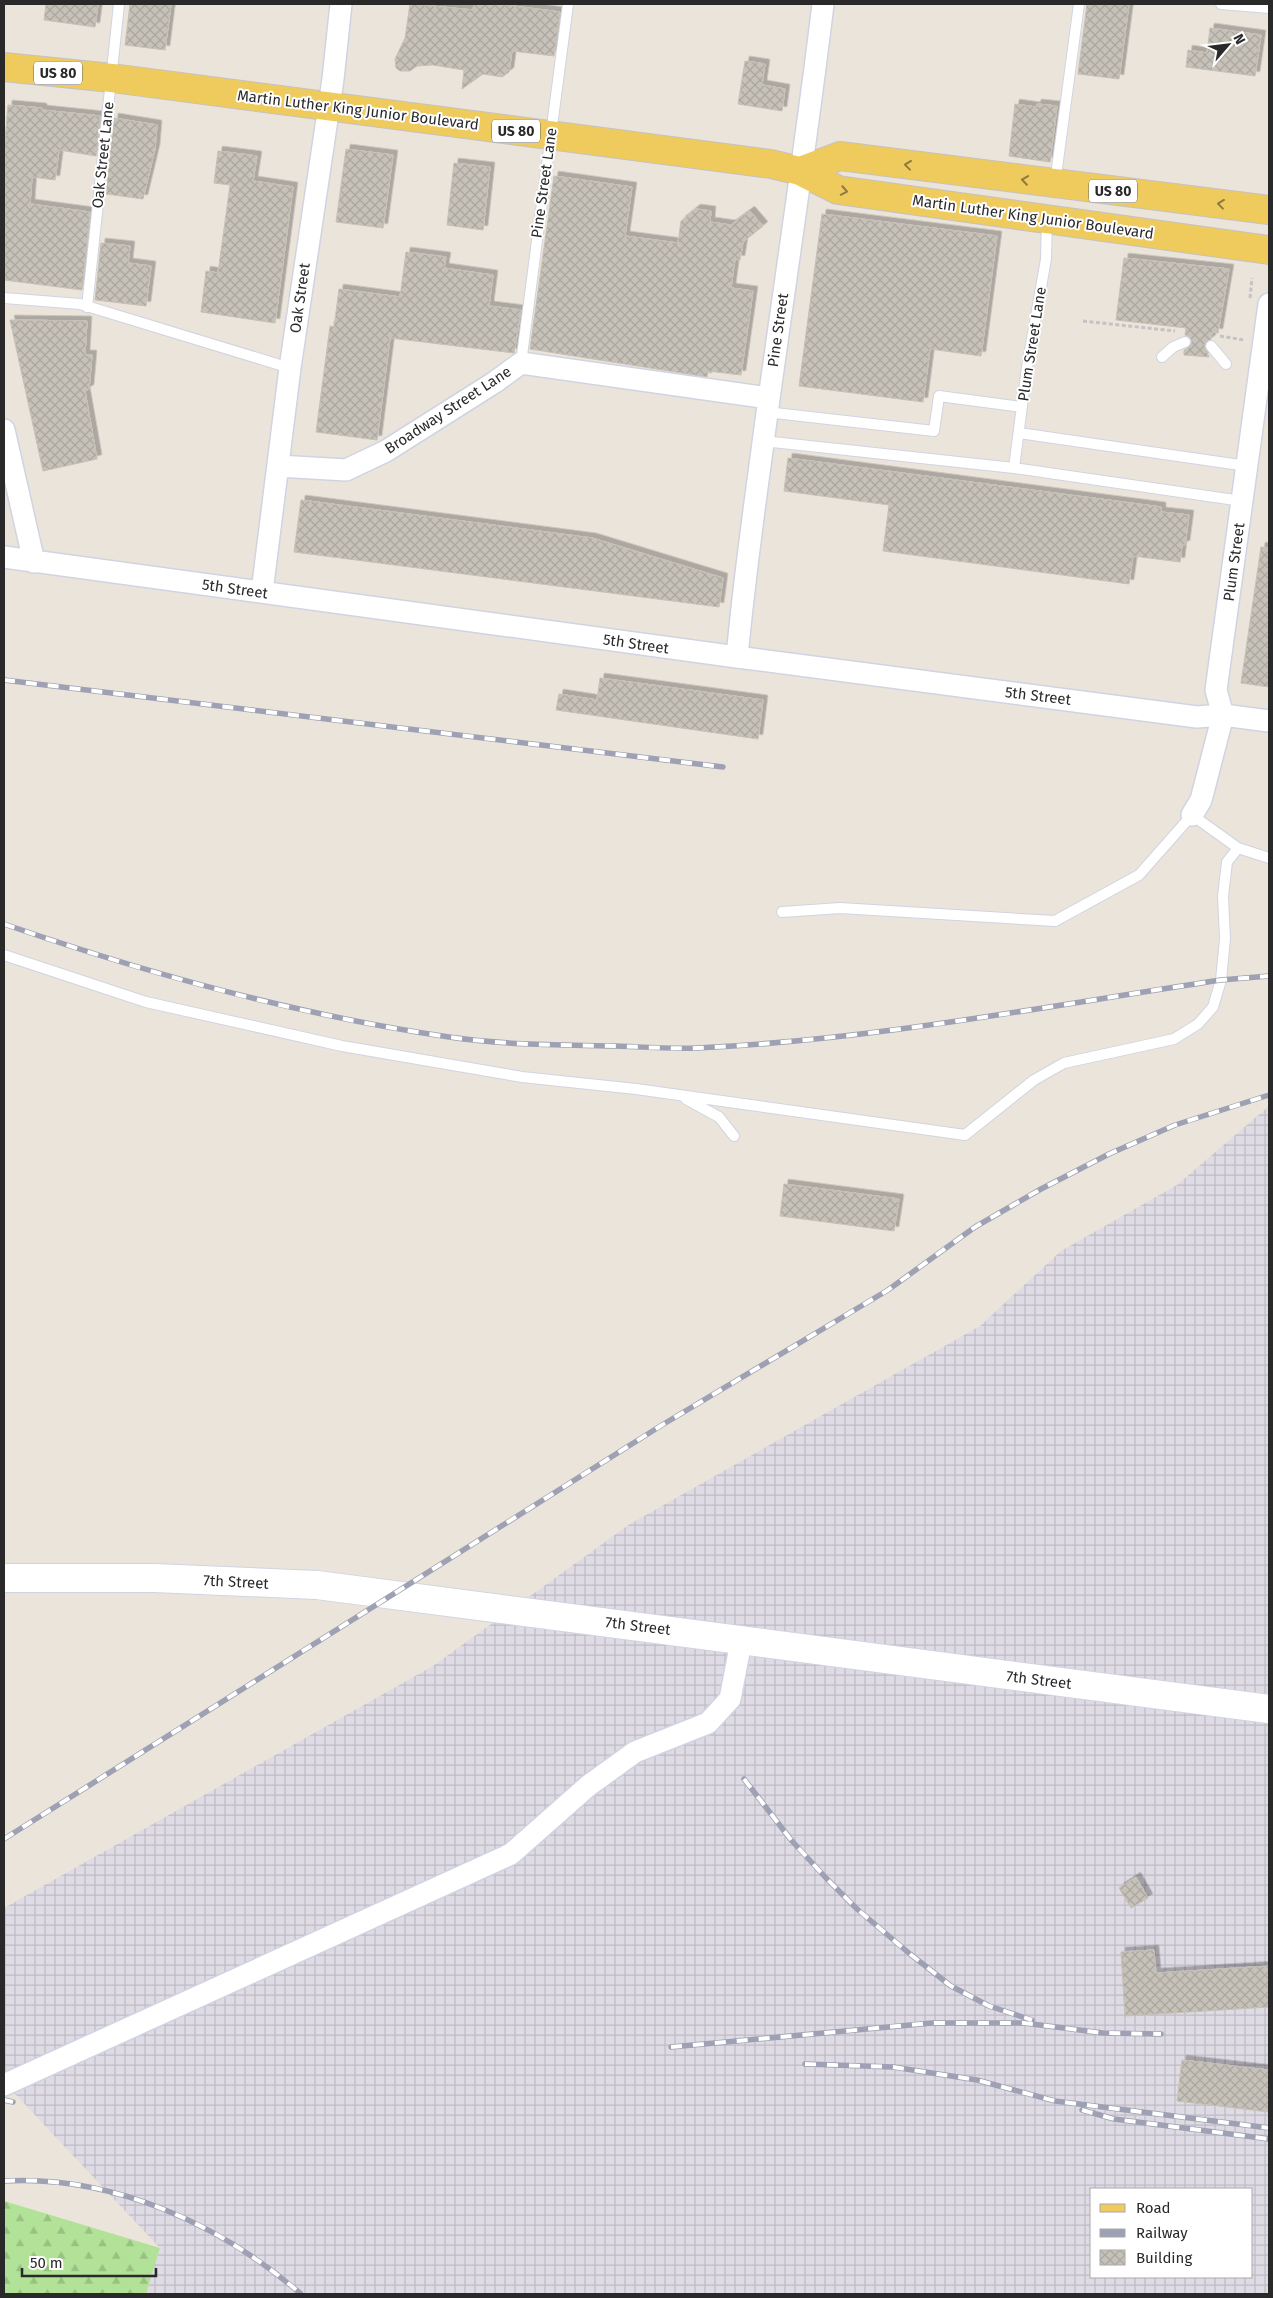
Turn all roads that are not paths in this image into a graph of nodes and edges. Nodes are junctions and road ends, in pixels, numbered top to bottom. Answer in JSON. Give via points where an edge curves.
{"nodes":[{"id":1,"x":119,"y":4,"type":"edge"},
{"id":2,"x":341,"y":4,"type":"edge"},
{"id":3,"x":568,"y":4,"type":"edge"},
{"id":4,"x":824,"y":4,"type":"edge"},
{"id":5,"x":1079,"y":4,"type":"edge"},
{"id":6,"x":1220,"y":4,"type":"edge"},
{"id":7,"x":1269,"y":8,"type":"edge"},
{"id":8,"x":4,"y":67,"type":"edge"},
{"id":9,"x":112,"y":78,"type":"junction"},
{"id":10,"x":328,"y":106,"type":"junction"},
{"id":11,"x":550,"y":135,"type":"junction"},
{"id":12,"x":800,"y":171,"type":"junction"},
{"id":13,"x":1054,"y":184,"type":"junction"},
{"id":14,"x":1269,"y":210,"type":"edge"},
{"id":15,"x":1047,"y":219,"type":"junction"},
{"id":16,"x":1269,"y":250,"type":"edge"},
{"id":17,"x":4,"y":298,"type":"edge"},
{"id":18,"x":1269,"y":304,"type":"edge"},
{"id":19,"x":87,"y":306,"type":"junction"},
{"id":20,"x":1211,"y":340,"type":"road end"},
{"id":21,"x":1185,"y":342,"type":"dead end"},
{"id":22,"x":1162,"y":357,"type":"dead end"},
{"id":23,"x":521,"y":363,"type":"junction"},
{"id":24,"x":1226,"y":364,"type":"dead end"},
{"id":25,"x":290,"y":368,"type":"junction"},
{"id":26,"x":767,"y":405,"type":"junction"},
{"id":27,"x":1022,"y":407,"type":"junction"},
{"id":28,"x":4,"y":430,"type":"edge"},
{"id":29,"x":1019,"y":433,"type":"junction"},
{"id":30,"x":763,"y":441,"type":"junction"},
{"id":31,"x":278,"y":466,"type":"junction"},
{"id":32,"x":1247,"y":466,"type":"junction"},
{"id":33,"x":1014,"y":468,"type":"junction"},
{"id":34,"x":1242,"y":501,"type":"junction"},
{"id":35,"x":4,"y":557,"type":"edge"},
{"id":36,"x":34,"y":562,"type":"junction"},
{"id":37,"x":262,"y":592,"type":"junction"},
{"id":38,"x":737,"y":657,"type":"junction"},
{"id":39,"x":1223,"y":715,"type":"junction"},
{"id":40,"x":1269,"y":721,"type":"edge"},
{"id":41,"x":1192,"y":815,"type":"junction"},
{"id":42,"x":1238,"y":848,"type":"junction"},
{"id":43,"x":1269,"y":858,"type":"edge"},
{"id":44,"x":782,"y":912,"type":"dead end"},
{"id":45,"x":4,"y":956,"type":"edge"},
{"id":46,"x":673,"y":1094,"type":"junction"},
{"id":47,"x":734,"y":1136,"type":"dead end"},
{"id":48,"x":4,"y":1578,"type":"edge"},
{"id":49,"x":741,"y":1642,"type":"junction"},
{"id":50,"x":1269,"y":1709,"type":"edge"},
{"id":51,"x":4,"y":2085,"type":"edge"}],
"edges":[{"from":1,"to":9,"type":"lane","name":"Oak Street Lane"},
{"from":2,"to":10,"type":"street","name":"Oak Street"},
{"from":3,"to":11,"type":"lane","name":"Pine Street Lane"},
{"from":4,"to":12,"type":"street","name":"Pine Street"},
{"from":5,"to":13,"type":"lane"},
{"from":6,"to":7,"type":"lane"},
{"from":8,"to":9,"type":"main road","name":"Martin Luther King Junior Boulevard","number":"US 80"},
{"from":9,"to":10,"type":"main road","name":"Martin Luther King Junior Boulevard","number":"US 80"},
{"from":9,"to":19,"type":"lane","name":"Oak Street Lane"},
{"from":10,"to":11,"type":"main road","name":"Martin Luther King Junior Boulevard","number":"US 80"},
{"from":10,"to":25,"type":"street","name":"Oak Street"},
{"from":11,"to":12,"type":"main road","name":"Martin Luther King Junior Boulevard","number":"US 80","via":[[771,164]]},
{"from":11,"to":23,"type":"lane","name":"Pine Street Lane"},
{"from":13,"to":12,"type":"main road","number":"US 80","one_way":true,"via":[[840,156]]},
{"from":12,"to":15,"type":"main road","name":"Martin Luther King Junior Boulevard","number":"US 80","one_way":true,"via":[[838,190]]},
{"from":12,"to":26,"type":"street","name":"Pine Street"},
{"from":14,"to":13,"type":"main road","number":"US 80","one_way":true},
{"from":15,"to":16,"type":"main road","name":"Martin Luther King Junior Boulevard","number":"US 80"},
{"from":15,"to":27,"type":"lane","name":"Plum Street Lane","via":[[1046,259]]},
{"from":17,"to":19,"type":"lane"},
{"from":18,"to":32,"type":"street","name":"Plum Street"},
{"from":19,"to":25,"type":"lane"},
{"from":20,"to":24,"type":"lane"},
{"from":21,"to":22,"type":"lane"},
{"from":23,"to":26,"type":"street","name":"Broadway Street Lane"},
{"from":23,"to":31,"type":"street","name":"Broadway Street Lane","via":[[386,451],[346,470]]},
{"from":25,"to":31,"type":"street","name":"Oak Street"},
{"from":26,"to":27,"type":"lane","via":[[934,431],[939,396]]},
{"from":26,"to":30,"type":"street","name":"Pine Street"},
{"from":27,"to":29,"type":"lane","name":"Plum Street Lane"},
{"from":28,"to":36,"type":"street"},
{"from":29,"to":32,"type":"lane"},
{"from":29,"to":33,"type":"lane","name":"Plum Street Lane"},
{"from":30,"to":33,"type":"lane"},
{"from":30,"to":38,"type":"street","name":"Pine Street"},
{"from":31,"to":37,"type":"street","name":"Oak Street"},
{"from":32,"to":34,"type":"street","name":"Plum Street"},
{"from":33,"to":34,"type":"lane"},
{"from":34,"to":39,"type":"street","name":"Plum Street","via":[[1216,690]]},
{"from":35,"to":36,"type":"street","name":"5th Street"},
{"from":36,"to":37,"type":"street","name":"5th Street"},
{"from":37,"to":38,"type":"street","name":"5th Street"},
{"from":38,"to":39,"type":"street","name":"5th Street","via":[[1196,717]]},
{"from":39,"to":40,"type":"street","name":"5th Street"},
{"from":39,"to":41,"type":"street","via":[[1201,800]]},
{"from":41,"to":42,"type":"lane"},
{"from":41,"to":44,"type":"lane","via":[[1139,875],[1055,921],[840,908]]},
{"from":42,"to":43,"type":"lane"},
{"from":42,"to":46,"type":"lane","via":[[1227,862],[1223,896],[1225,939],[1220,980],[1213,1007],[1198,1024],[1174,1039],[1064,1062],[1034,1080],[965,1135]]},
{"from":45,"to":46,"type":"lane","via":[[146,1002],[342,1046],[522,1077]]},
{"from":46,"to":47,"type":"lane","via":[[719,1116]]},
{"from":48,"to":49,"type":"street","name":"7th Street","via":[[154,1578],[318,1585],[688,1632]]},
{"from":49,"to":50,"type":"street","name":"7th Street"},
{"from":49,"to":51,"type":"street","via":[[730,1699],[708,1723],[636,1752],[588,1786],[511,1854]]}]}
